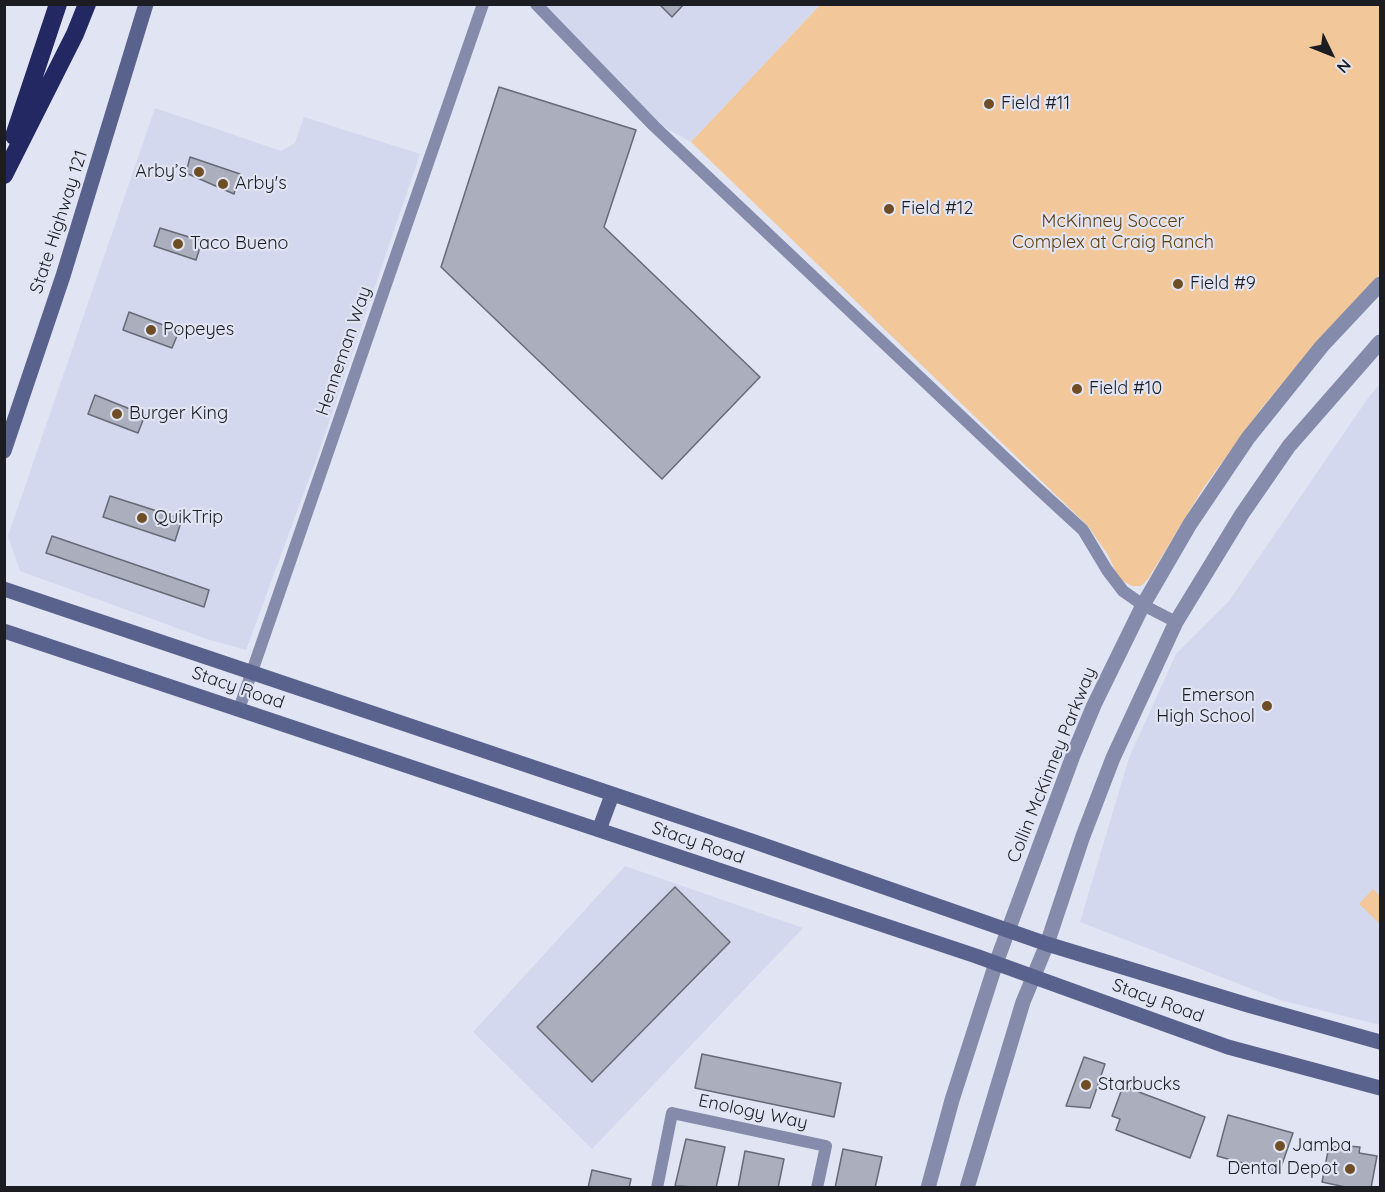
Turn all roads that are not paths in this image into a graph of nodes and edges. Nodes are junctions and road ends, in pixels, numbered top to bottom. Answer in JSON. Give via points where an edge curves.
{"nodes":[{"id":1,"x":58,"y":4,"type":"edge"},
{"id":2,"x":87,"y":4,"type":"edge"},
{"id":3,"x":146,"y":4,"type":"edge"},
{"id":4,"x":483,"y":4,"type":"edge"},
{"id":5,"x":536,"y":4,"type":"edge"},
{"id":6,"x":4,"y":163,"type":"edge"},
{"id":7,"x":4,"y":175,"type":"edge"},
{"id":8,"x":1380,"y":284,"type":"edge"},
{"id":9,"x":1380,"y":342,"type":"edge"},
{"id":10,"x":4,"y":451,"type":"edge"},
{"id":11,"x":4,"y":589,"type":"edge"},
{"id":12,"x":1143,"y":605,"type":"junction"},
{"id":13,"x":1176,"y":622,"type":"junction"},
{"id":14,"x":4,"y":631,"type":"edge"},
{"id":15,"x":252,"y":672,"type":"junction"},
{"id":16,"x":239,"y":709,"type":"junction"},
{"id":17,"x":612,"y":795,"type":"junction"},
{"id":18,"x":599,"y":830,"type":"junction"},
{"id":19,"x":1008,"y":930,"type":"junction"},
{"id":20,"x":1047,"y":944,"type":"junction"},
{"id":21,"x":996,"y":963,"type":"junction"},
{"id":22,"x":1033,"y":977,"type":"junction"},
{"id":23,"x":1380,"y":1042,"type":"edge"},
{"id":24,"x":1380,"y":1088,"type":"edge"},
{"id":25,"x":657,"y":1188,"type":"edge"},
{"id":26,"x":817,"y":1188,"type":"edge"},
{"id":27,"x":928,"y":1188,"type":"edge"},
{"id":28,"x":967,"y":1188,"type":"edge"}],
"edges":[{"from":1,"to":6,"type":"highway"},
{"from":2,"to":7,"type":"highway"},
{"from":3,"to":10,"type":"main road","name":"State Highway 121"},
{"from":4,"to":15,"type":"street","name":"Henneman Way"},
{"from":5,"to":12,"type":"street","via":[[654,126],[1083,530],[1123,591]]},
{"from":8,"to":12,"type":"street","name":"Collin McKinney Parkway","via":[[1322,346],[1248,438],[1190,524]]},
{"from":9,"to":13,"type":"street","via":[[1289,446]]},
{"from":11,"to":15,"type":"main road","name":"Stacy Road"},
{"from":12,"to":13,"type":"street"},
{"from":12,"to":19,"type":"street","name":"Collin McKinney Parkway","via":[[1074,753]]},
{"from":13,"to":20,"type":"street","via":[[1113,758]]},
{"from":14,"to":16,"type":"main road","name":"Stacy Road"},
{"from":15,"to":16,"type":"street","name":"Henneman Way"},
{"from":15,"to":17,"type":"main road","name":"Stacy Road"},
{"from":16,"to":18,"type":"main road","name":"Stacy Road"},
{"from":17,"to":18,"type":"main road"},
{"from":17,"to":19,"type":"main road","name":"Stacy Road"},
{"from":18,"to":21,"type":"main road","name":"Stacy Road"},
{"from":19,"to":20,"type":"main road","name":"Stacy Road"},
{"from":19,"to":21,"type":"street","name":"Collin McKinney Parkway"},
{"from":20,"to":22,"type":"street"},
{"from":20,"to":23,"type":"main road","name":"Stacy Road"},
{"from":21,"to":22,"type":"main road","name":"Stacy Road"},
{"from":21,"to":27,"type":"street","name":"Collin McKinney Parkway","via":[[951,1100]]},
{"from":22,"to":24,"type":"main road","name":"Stacy Road","via":[[1228,1047]]},
{"from":22,"to":28,"type":"street"},
{"from":25,"to":26,"type":"street","name":"Enology Way","via":[[672,1113],[826,1146]]}]}
